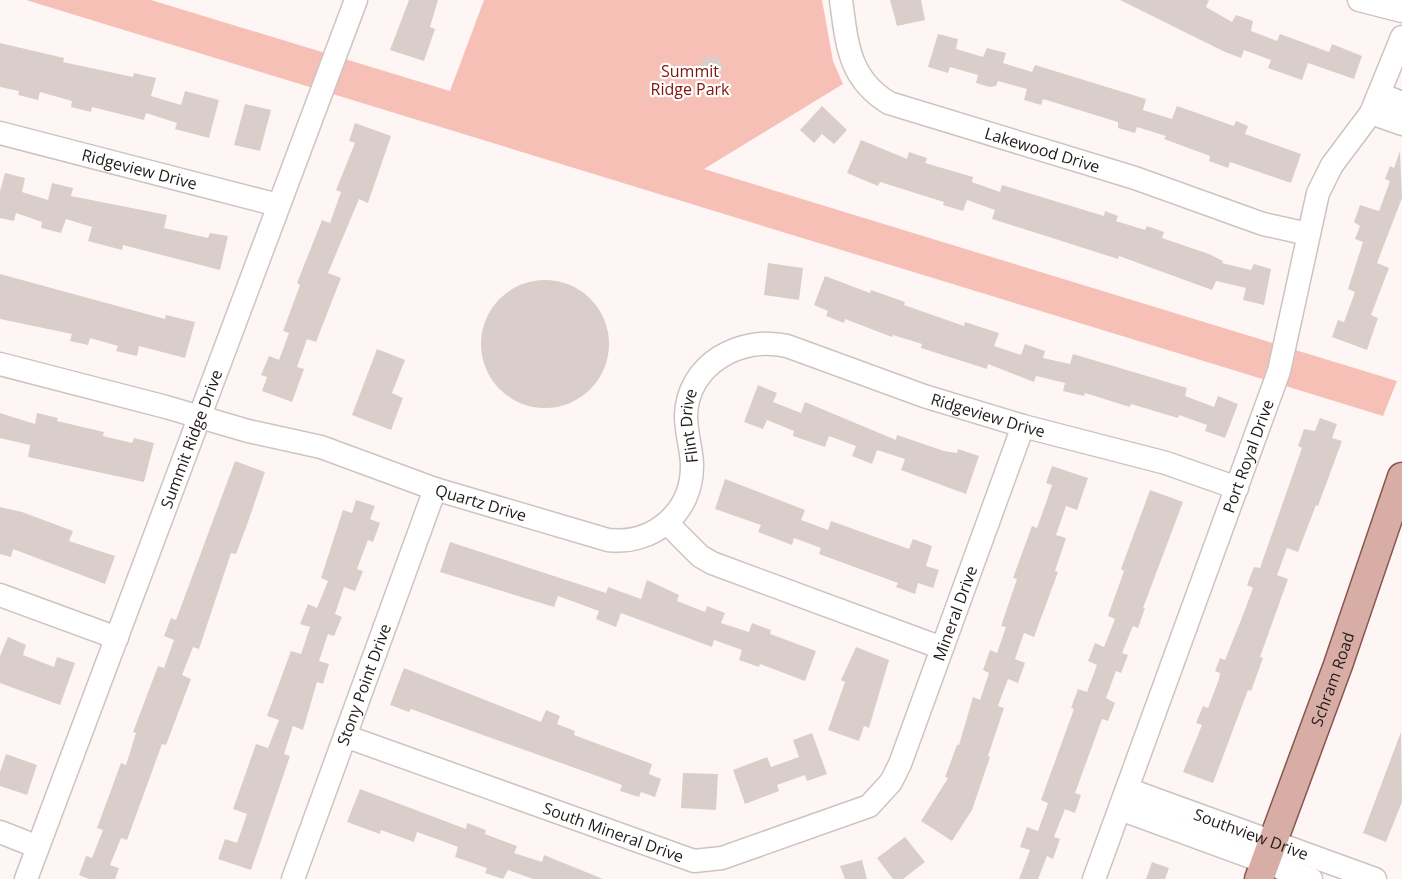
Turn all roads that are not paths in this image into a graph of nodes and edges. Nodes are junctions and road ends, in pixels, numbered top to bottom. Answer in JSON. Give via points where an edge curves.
{"nodes":[{"id":1,"x":356,"y":0,"type":"edge"},
{"id":2,"x":841,"y":0,"type":"edge"},
{"id":3,"x":1359,"y":0,"type":"edge"},
{"id":4,"x":1402,"y":11,"type":"edge"},
{"id":5,"x":1402,"y":37,"type":"edge"},
{"id":6,"x":1402,"y":103,"type":"edge"},
{"id":7,"x":1375,"y":104,"type":"junction"},
{"id":8,"x":1402,"y":124,"type":"edge"},
{"id":9,"x":0,"y":133,"type":"edge"},
{"id":10,"x":278,"y":205,"type":"junction"},
{"id":11,"x":1308,"y":234,"type":"junction"},
{"id":12,"x":742,"y":345,"type":"joint"},
{"id":13,"x":0,"y":364,"type":"edge"},
{"id":14,"x":199,"y":417,"type":"junction"},
{"id":15,"x":1023,"y":426,"type":"junction"},
{"id":16,"x":1402,"y":477,"type":"edge"},
{"id":17,"x":1237,"y":488,"type":"junction"},
{"id":18,"x":435,"y":489,"type":"junction"},
{"id":19,"x":667,"y":523,"type":"junction"},
{"id":20,"x":0,"y":595,"type":"edge"},
{"id":21,"x":117,"y":638,"type":"junction"},
{"id":22,"x":942,"y":648,"type":"junction"},
{"id":23,"x":345,"y":736,"type":"junction"},
{"id":24,"x":881,"y":796,"type":"joint"},
{"id":25,"x":1124,"y":799,"type":"junction"},
{"id":26,"x":0,"y":832,"type":"edge"},
{"id":27,"x":38,"y":847,"type":"junction"},
{"id":28,"x":1265,"y":861,"type":"edge"},
{"id":29,"x":27,"y":879,"type":"edge"},
{"id":30,"x":294,"y":879,"type":"edge"},
{"id":31,"x":1094,"y":879,"type":"edge"},
{"id":32,"x":1311,"y":879,"type":"edge"},
{"id":33,"x":1375,"y":879,"type":"edge"}],
"edges":[{"from":1,"to":10,"type":"street","name":"Summit Ridge Drive"},
{"from":2,"to":11,"type":"street","name":"Lakewood Drive","via":[[854,65],[868,88],[889,103],[1135,178],[1263,224]]},
{"from":3,"to":4,"type":"street"},
{"from":5,"to":7,"type":"street","name":"Port Royal Drive"},
{"from":6,"to":7,"type":"street"},
{"from":7,"to":8,"type":"street"},
{"from":7,"to":11,"type":"street","name":"Port Royal Drive","via":[[1324,179]]},
{"from":9,"to":10,"type":"street","name":"Ridgeview Drive"},
{"from":10,"to":14,"type":"street","name":"Summit Ridge Drive"},
{"from":11,"to":17,"type":"street","name":"Port Royal Drive","via":[[1279,371]]},
{"from":12,"to":15,"type":"street","name":"Ridgeview Drive","via":[[771,342],[787,346]]},
{"from":12,"to":19,"type":"street","name":"Flint Drive","via":[[712,361],[694,387],[686,416],[692,479],[681,508]]},
{"from":13,"to":14,"type":"street","name":"Quartz Drive"},
{"from":14,"to":18,"type":"street","name":"Quartz Drive","via":[[321,447]]},
{"from":14,"to":21,"type":"street","name":"Summit Ridge Drive"},
{"from":15,"to":17,"type":"street","name":"Ridgeview Drive","via":[[1166,463]]},
{"from":15,"to":22,"type":"street","name":"Mineral Drive"},
{"from":16,"to":28,"type":"main road","name":"Schram Road"},
{"from":17,"to":25,"type":"street","name":"Port Royal Drive"},
{"from":18,"to":19,"type":"street","name":"Quartz Drive","via":[[608,540],[642,539]]},
{"from":18,"to":23,"type":"street","name":"Stony Point Drive"},
{"from":19,"to":22,"type":"street","via":[[712,563]]},
{"from":20,"to":21,"type":"street"},
{"from":21,"to":27,"type":"street","name":"Summit Ridge Drive"},
{"from":22,"to":24,"type":"street","name":"Mineral Drive","via":[[900,764]]},
{"from":23,"to":24,"type":"street","name":"South Mineral Drive","via":[[694,861],[722,858],[856,812]]},
{"from":23,"to":30,"type":"street","name":"Stony Point Drive"},
{"from":25,"to":28,"type":"street","name":"Southview Drive"},
{"from":25,"to":31,"type":"street","name":"Port Royal Drive"},
{"from":26,"to":27,"type":"street"},
{"from":27,"to":29,"type":"street","name":"Summit Ridge Drive"},
{"from":28,"to":32,"type":"street","name":"Southview Drive"},
{"from":28,"to":33,"type":"street","name":"Southview Drive"}]}
